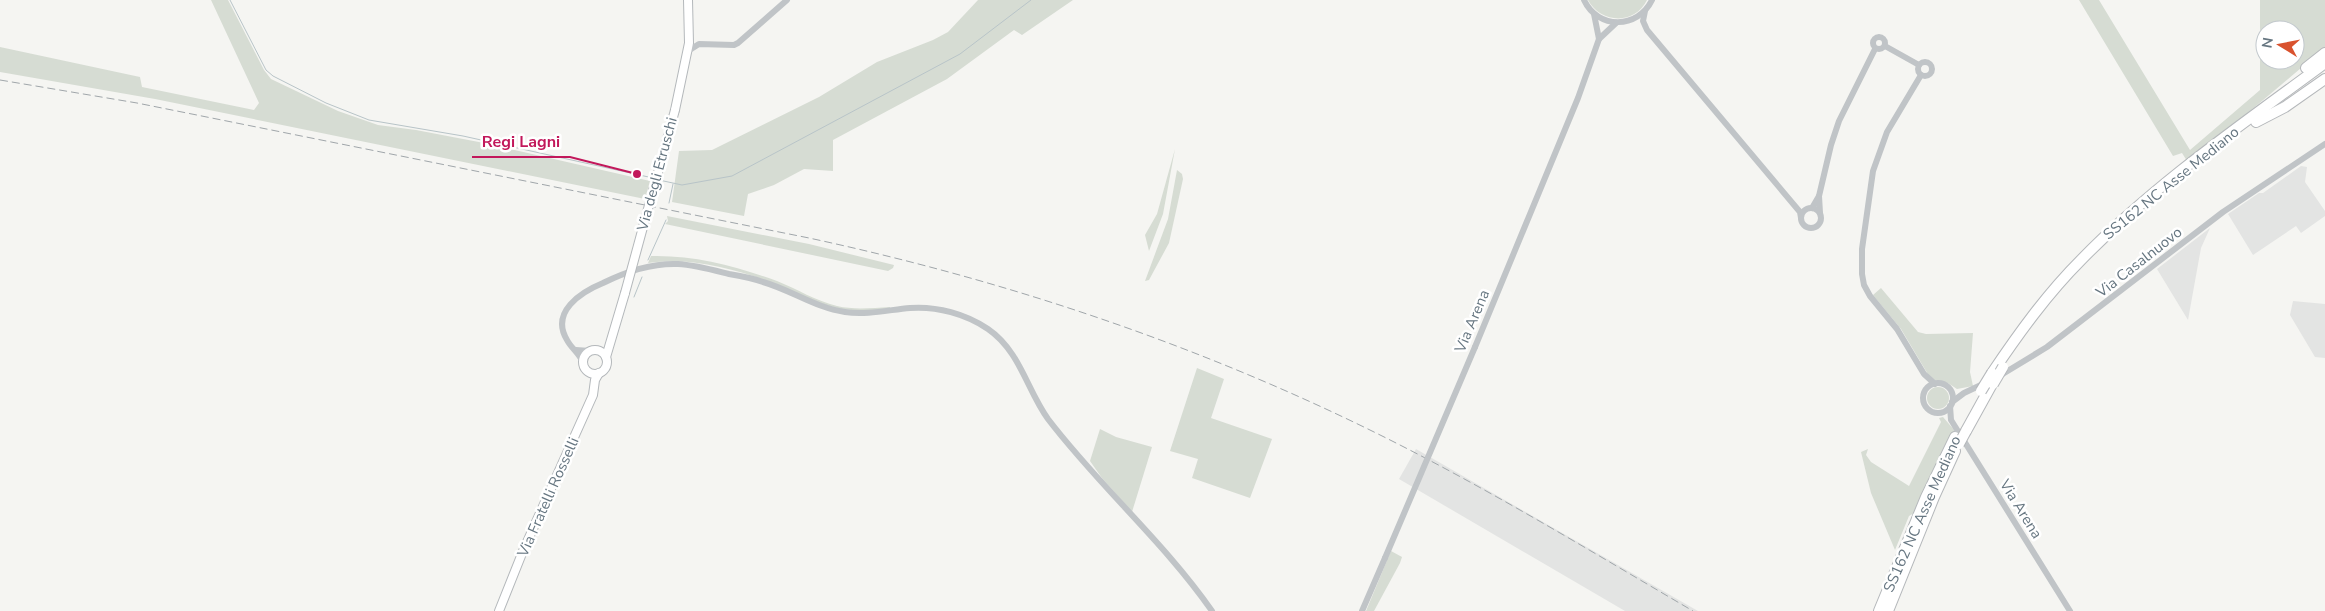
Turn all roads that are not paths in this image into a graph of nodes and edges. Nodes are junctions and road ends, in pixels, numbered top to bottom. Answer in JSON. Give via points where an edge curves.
{"nodes":[{"id":1,"x":688,"y":0,"type":"edge"},
{"id":2,"x":787,"y":0,"type":"edge"},
{"id":3,"x":1584,"y":0,"type":"edge"},
{"id":4,"x":1652,"y":0,"type":"edge"},
{"id":5,"x":1645,"y":11,"type":"junction"},
{"id":6,"x":1594,"y":14,"type":"junction"},
{"id":7,"x":1630,"y":21,"type":"junction"},
{"id":8,"x":1617,"y":23,"type":"junction"},
{"id":9,"x":1647,"y":30,"type":"junction"},
{"id":10,"x":1599,"y":39,"type":"junction"},
{"id":11,"x":693,"y":45,"type":"junction"},
{"id":12,"x":1885,"y":46,"type":"junction"},
{"id":13,"x":1875,"y":49,"type":"junction"},
{"id":14,"x":2325,"y":53,"type":"edge"},
{"id":15,"x":2325,"y":63,"type":"edge"},
{"id":16,"x":1919,"y":65,"type":"junction"},
{"id":17,"x":2325,"y":70,"type":"edge"},
{"id":18,"x":1921,"y":75,"type":"junction"},
{"id":19,"x":2325,"y":79,"type":"edge"},
{"id":20,"x":2254,"y":119,"type":"junction"},
{"id":21,"x":2325,"y":144,"type":"edge"},
{"id":22,"x":1818,"y":196,"type":"junction"},
{"id":23,"x":1788,"y":197,"type":"junction"},
{"id":24,"x":1810,"y":208,"type":"junction"},
{"id":25,"x":1820,"y":214,"type":"junction"},
{"id":26,"x":1802,"y":218,"type":"junction"},
{"id":27,"x":574,"y":349,"type":"junction"},
{"id":28,"x":590,"y":351,"type":"junction"},
{"id":29,"x":603,"y":354,"type":"junction"},
{"id":30,"x":582,"y":361,"type":"junction"},
{"id":31,"x":595,"y":374,"type":"junction"},
{"id":32,"x":1924,"y":374,"type":"junction"},
{"id":33,"x":1935,"y":384,"type":"junction"},
{"id":34,"x":1926,"y":388,"type":"junction"},
{"id":35,"x":1949,"y":389,"type":"junction"},
{"id":36,"x":1964,"y":393,"type":"junction"},
{"id":37,"x":1951,"y":404,"type":"junction"},
{"id":38,"x":1939,"y":413,"type":"junction"},
{"id":39,"x":1952,"y":420,"type":"junction"},
{"id":40,"x":1964,"y":428,"type":"junction"},
{"id":41,"x":1915,"y":534,"type":"junction"},
{"id":42,"x":499,"y":611,"type":"edge"},
{"id":43,"x":1212,"y":611,"type":"edge"},
{"id":44,"x":1362,"y":611,"type":"edge"},
{"id":45,"x":1879,"y":611,"type":"edge"},
{"id":46,"x":1888,"y":611,"type":"edge"},
{"id":47,"x":2070,"y":611,"type":"edge"}],
"edges":[{"from":1,"to":11,"type":"main road","name":"Via degli Etruschi"},
{"from":2,"to":11,"type":"street","via":[[734,45]]},
{"from":3,"to":6,"type":"street"},
{"from":4,"to":5,"type":"street"},
{"from":5,"to":7,"type":"street"},
{"from":5,"to":9,"type":"street","via":[[1643,21]]},
{"from":6,"to":8,"type":"street"},
{"from":6,"to":10,"type":"street"},
{"from":7,"to":8,"type":"street"},
{"from":7,"to":9,"type":"street"},
{"from":8,"to":10,"type":"street","name":"Via Arena"},
{"from":9,"to":23,"type":"street"},
{"from":10,"to":44,"type":"street","name":"Via Arena","bridge":true,"via":[[1566,132]]},
{"from":11,"to":29,"type":"main road","name":"Via degli Etruschi","bridge":true,"via":[[625,293],[609,345]]},
{"from":12,"to":13,"type":"street"},
{"from":12,"to":13,"type":"street","via":[[1883,38],[1876,37],[1872,44]]},
{"from":12,"to":16,"type":"street"},
{"from":13,"to":22,"type":"street","via":[[1840,121]]},
{"from":14,"to":20,"type":"highway","via":[[2282,88]]},
{"from":15,"to":20,"type":"highway","name":"SS162 NC Asse Mediano"},
{"from":16,"to":18,"type":"street"},
{"from":16,"to":18,"type":"street","via":[[1926,62],[1932,68],[1929,75]]},
{"from":17,"to":20,"type":"highway","name":"SS162 NC Asse Mediano"},
{"from":18,"to":32,"type":"street","via":[[1887,132],[1870,182],[1862,274],[1870,296],[1897,329]]},
{"from":19,"to":20,"type":"highway","via":[[2285,107]]},
{"from":20,"to":40,"type":"highway","name":"SS162 NC Asse Mediano","bridge":true,"via":[[2106,243],[2055,298],[2003,367]]},
{"from":20,"to":40,"type":"highway","name":"SS162 NC Asse Mediano","bridge":true,"via":[[2164,185],[2096,244],[2034,314],[1992,373]]},
{"from":21,"to":36,"type":"street","name":"Via Casalnuovo","via":[[2223,212],[2047,347]]},
{"from":22,"to":24,"type":"street"},
{"from":22,"to":25,"type":"street"},
{"from":23,"to":24,"type":"street","via":[[1799,206]]},
{"from":23,"to":26,"type":"street"},
{"from":24,"to":25,"type":"street"},
{"from":24,"to":26,"type":"street"},
{"from":25,"to":26,"type":"street","via":[[1820,224],[1814,228],[1805,226]]},
{"from":27,"to":28,"type":"street"},
{"from":27,"to":30,"type":"street"},
{"from":27,"to":43,"type":"street","via":[[567,341],[562,324],[565,312],[577,296],[617,276],[677,264],[763,282],[845,312],[924,308],[966,318],[1002,340],[1012,352],[1048,419],[1183,570]]},
{"from":28,"to":29,"type":"main road"},
{"from":28,"to":30,"type":"main road"},
{"from":29,"to":31,"type":"main road","via":[[606,365]]},
{"from":30,"to":31,"type":"main road","via":[[586,370]]},
{"from":31,"to":42,"type":"main road","name":"Via Fratelli Rosselli","via":[[593,395]]},
{"from":32,"to":33,"type":"street"},
{"from":32,"to":34,"type":"street"},
{"from":33,"to":34,"type":"street"},
{"from":33,"to":35,"type":"street","via":[[1943,384]]},
{"from":34,"to":38,"type":"street","via":[[1924,405],[1930,412]]},
{"from":35,"to":36,"type":"street"},
{"from":35,"to":37,"type":"street"},
{"from":36,"to":37,"type":"street","name":"Via Casalnuovo"},
{"from":37,"to":38,"type":"street"},
{"from":37,"to":39,"type":"street","name":"Via Arena"},
{"from":38,"to":39,"type":"street","name":"Via Arena"},
{"from":39,"to":47,"type":"street","name":"Via Arena"},
{"from":40,"to":41,"type":"highway","name":"SS162 NC Asse Mediano","bridge":true},
{"from":41,"to":45,"type":"highway","name":"SS162 NC Asse Mediano"},
{"from":41,"to":46,"type":"highway","name":"SS162 NC Asse Mediano"}]}
